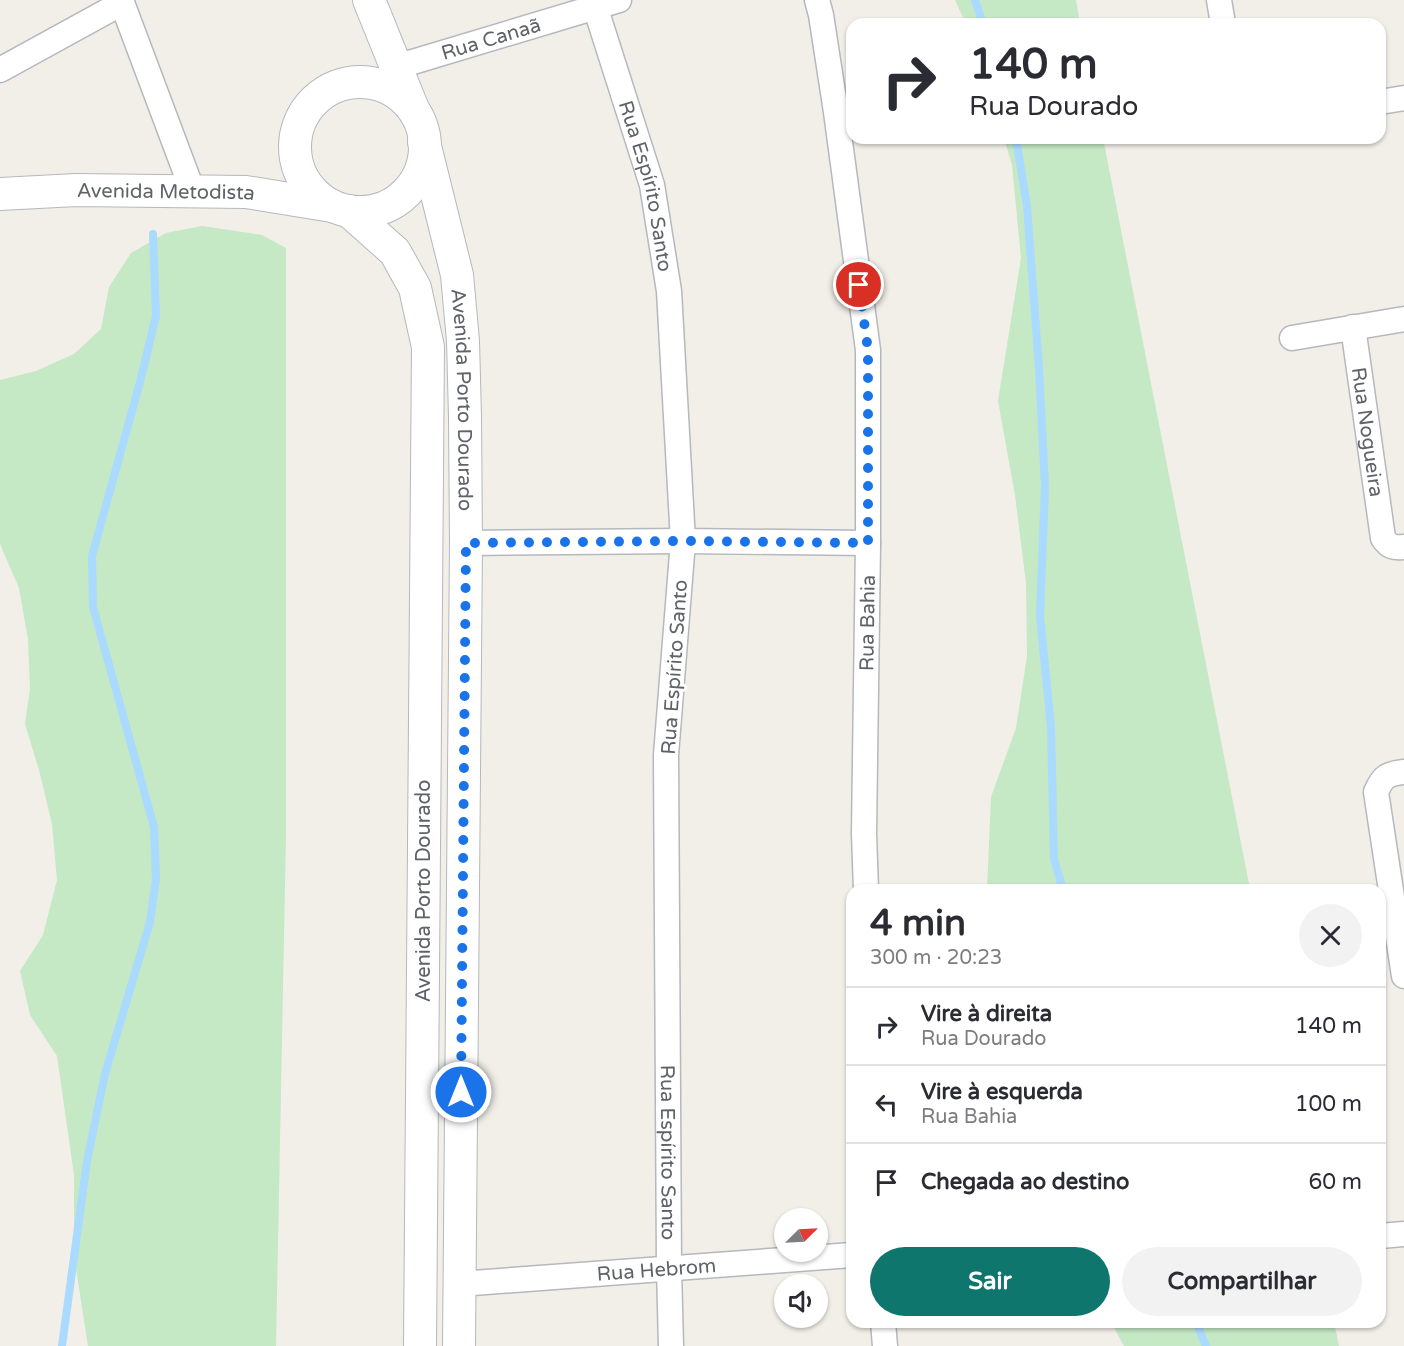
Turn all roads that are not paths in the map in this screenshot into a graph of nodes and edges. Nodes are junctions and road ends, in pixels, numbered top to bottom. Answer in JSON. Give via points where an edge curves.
{"nodes":[{"id":1,"x":369,"y":0,"type":"edge"},
{"id":2,"x":619,"y":0,"type":"edge"},
{"id":3,"x":817,"y":0,"type":"edge"},
{"id":4,"x":1220,"y":0,"type":"edge"},
{"id":5,"x":122,"y":1,"type":"edge"},
{"id":6,"x":594,"y":4,"type":"edge"},
{"id":7,"x":1222,"y":18,"type":"edge"},
{"id":8,"x":396,"y":67,"type":"junction"},
{"id":9,"x":0,"y":69,"type":"edge"},
{"id":10,"x":1404,"y":98,"type":"edge"},
{"id":11,"x":1386,"y":101,"type":"edge"},
{"id":12,"x":420,"y":129,"type":"junction"},
{"id":13,"x":193,"y":192,"type":"junction"},
{"id":14,"x":5,"y":199,"type":"edge"},
{"id":15,"x":340,"y":209,"type":"junction"},
{"id":16,"x":1404,"y":319,"type":"edge"},
{"id":17,"x":1353,"y":327,"type":"junction"},
{"id":18,"x":1292,"y":338,"type":"dead end"},
{"id":19,"x":683,"y":541,"type":"junction"},
{"id":20,"x":1394,"y":542,"type":"edge"},
{"id":21,"x":466,"y":543,"type":"junction"},
{"id":22,"x":868,"y":543,"type":"junction"},
{"id":23,"x":1404,"y":772,"type":"edge"},
{"id":24,"x":866,"y":884,"type":"edge"},
{"id":25,"x":1404,"y":976,"type":"edge"},
{"id":26,"x":1404,"y":1234,"type":"edge"},
{"id":27,"x":1386,"y":1236,"type":"edge"},
{"id":28,"x":846,"y":1255,"type":"edge"},
{"id":29,"x":669,"y":1268,"type":"junction"},
{"id":30,"x":459,"y":1284,"type":"junction"},
{"id":31,"x":884,"y":1328,"type":"edge"},
{"id":32,"x":420,"y":1346,"type":"edge"},
{"id":33,"x":459,"y":1346,"type":"edge"},
{"id":34,"x":671,"y":1346,"type":"edge"},
{"id":35,"x":885,"y":1346,"type":"edge"}],
"edges":[{"from":1,"to":8,"type":"street","name":"Avenida Porto Dourado"},
{"from":2,"to":6,"type":"street","name":"Rua Canaã"},
{"from":3,"to":22,"type":"street","name":"Rua Bahia","via":[[868,350]]},
{"from":4,"to":7,"type":"street"},
{"from":5,"to":9,"type":"street"},
{"from":5,"to":13,"type":"street"},
{"from":6,"to":8,"type":"street","name":"Rua Canaã"},
{"from":6,"to":19,"type":"street","name":"Rua Espírito Santo","via":[[652,185],[669,291]]},
{"from":8,"to":12,"type":"street","name":"Avenida Porto Dourado"},
{"from":10,"to":11,"type":"street"},
{"from":12,"to":15,"type":"street","via":[[423,159],[418,175],[397,201],[366,212]]},
{"from":12,"to":15,"type":"street","via":[[412,110],[401,98],[370,83],[337,86],[310,105],[296,136],[299,169],[318,197]]},
{"from":12,"to":21,"type":"street","name":"Avenida Porto Dourado","via":[[457,275],[463,341]]},
{"from":13,"to":14,"type":"street","name":"Avenida Metodista","via":[[76,190]]},
{"from":13,"to":15,"type":"street","name":"Avenida Metodista","via":[[246,192]]},
{"from":15,"to":32,"type":"street","name":"Avenida Porto Dourado","via":[[394,252],[415,288],[428,347]]},
{"from":16,"to":17,"type":"street"},
{"from":17,"to":18,"type":"street"},
{"from":17,"to":20,"type":"street","name":"Rua Nogueira"},
{"from":19,"to":21,"type":"street"},
{"from":19,"to":22,"type":"street"},
{"from":19,"to":29,"type":"street","name":"Rua Espírito Santo","via":[[666,755]]},
{"from":21,"to":30,"type":"street","name":"Avenida Porto Dourado"},
{"from":22,"to":24,"type":"street","name":"Rua Bahia"},
{"from":23,"to":25,"type":"street","via":[[1389,774],[1376,792]]},
{"from":26,"to":27,"type":"street"},
{"from":28,"to":29,"type":"street","name":"Rua Hebrom"},
{"from":29,"to":30,"type":"street","name":"Rua Hebrom"},
{"from":29,"to":34,"type":"street","name":"Rua Espírito Santo"},
{"from":30,"to":33,"type":"street","name":"Avenida Porto Dourado"},
{"from":31,"to":35,"type":"street"}]}
